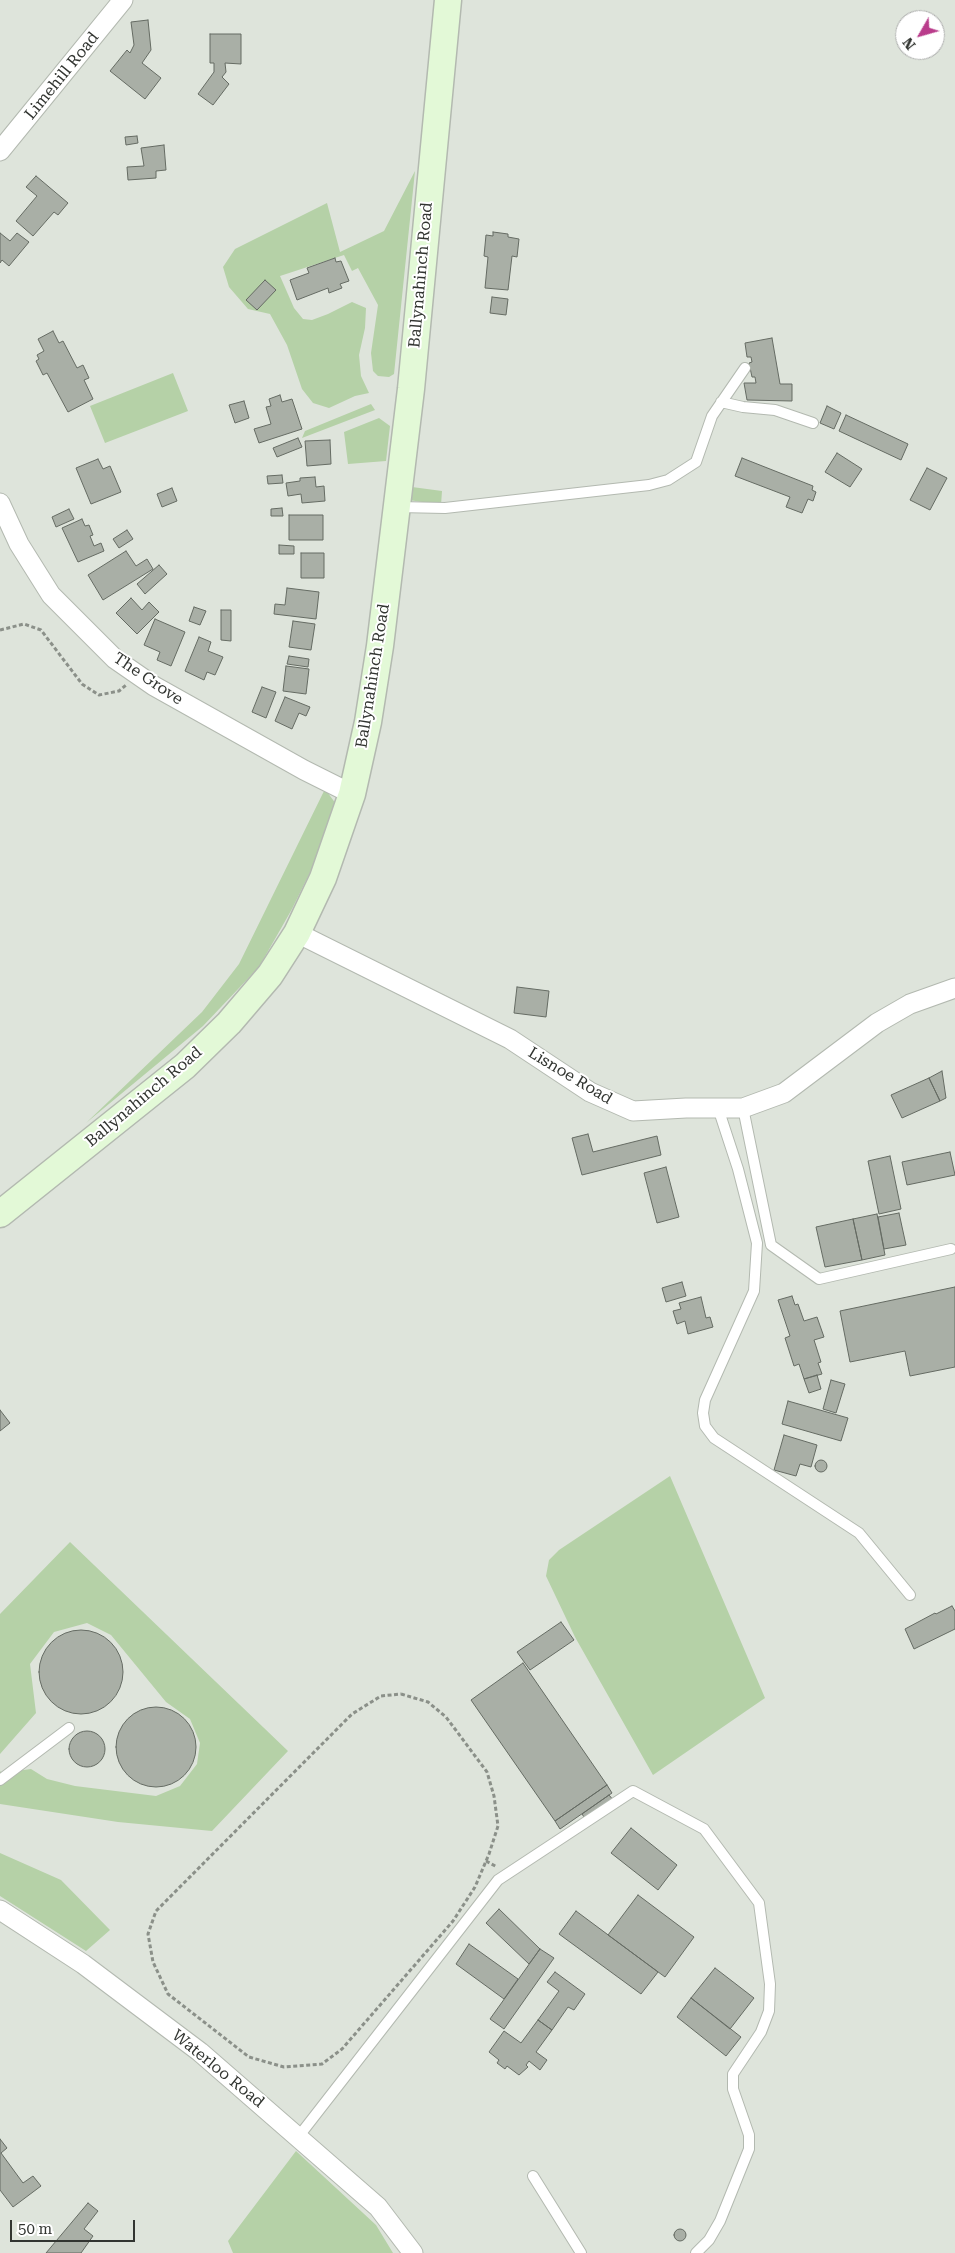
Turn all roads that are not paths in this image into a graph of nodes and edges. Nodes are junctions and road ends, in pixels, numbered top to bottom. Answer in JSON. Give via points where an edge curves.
{"nodes":[{"id":1,"x":123,"y":0,"type":"edge"},
{"id":2,"x":448,"y":0,"type":"edge"},
{"id":3,"x":0,"y":151,"type":"edge"},
{"id":4,"x":745,"y":368,"type":"dead end"},
{"id":5,"x":721,"y":402,"type":"junction"},
{"id":6,"x":813,"y":423,"type":"dead end"},
{"id":7,"x":0,"y":503,"type":"edge"},
{"id":8,"x":397,"y":507,"type":"junction"},
{"id":9,"x":352,"y":794,"type":"junction"},
{"id":10,"x":297,"y":932,"type":"junction"},
{"id":11,"x":955,"y":988,"type":"edge"},
{"id":12,"x":718,"y":1108,"type":"junction"},
{"id":13,"x":743,"y":1108,"type":"junction"},
{"id":14,"x":0,"y":1214,"type":"edge"},
{"id":15,"x":951,"y":1249,"type":"dead end"},
{"id":16,"x":910,"y":1595,"type":"dead end"},
{"id":17,"x":69,"y":1728,"type":"dead end"},
{"id":18,"x":0,"y":1780,"type":"edge"},
{"id":19,"x":0,"y":1910,"type":"edge"},
{"id":20,"x":299,"y":2136,"type":"junction"},
{"id":21,"x":533,"y":2176,"type":"dead end"},
{"id":22,"x":413,"y":2253,"type":"edge"},
{"id":23,"x":581,"y":2253,"type":"edge"},
{"id":24,"x":696,"y":2253,"type":"edge"}],
"edges":[{"from":1,"to":3,"type":"street","name":"Limehill Road"},
{"from":2,"to":8,"type":"street","name":"Ballynahinch Road"},
{"from":4,"to":5,"type":"lane"},
{"from":5,"to":6,"type":"lane","via":[[775,410]]},
{"from":5,"to":8,"type":"lane","via":[[712,416],[696,462],[668,480],[649,486],[446,508]]},
{"from":7,"to":9,"type":"street","name":"The Grove","via":[[19,544],[51,595],[115,660],[154,686],[295,766]]},
{"from":8,"to":9,"type":"street","name":"Ballynahinch Road","via":[[380,646]]},
{"from":9,"to":10,"type":"street","name":"Ballynahinch Road","via":[[323,878]]},
{"from":10,"to":12,"type":"street","name":"Lisnoe Road","via":[[510,1039],[590,1092],[633,1112]]},
{"from":10,"to":14,"type":"street","name":"Ballynahinch Road","via":[[270,975],[229,1023],[185,1066]]},
{"from":11,"to":13,"type":"street","name":"Lisnoe Road","via":[[910,1004],[877,1023],[784,1093]]},
{"from":12,"to":13,"type":"street","name":"Lisnoe Road"},
{"from":12,"to":16,"type":"lane","via":[[757,1242],[754,1291],[705,1400],[705,1426],[714,1438],[859,1533]]},
{"from":13,"to":15,"type":"lane","via":[[771,1245],[819,1279]]},
{"from":17,"to":18,"type":"lane"},
{"from":19,"to":20,"type":"street","name":"Waterloo Road","via":[[83,1964],[195,2048]]},
{"from":20,"to":22,"type":"street","name":"Waterloo Road","via":[[378,2207]]},
{"from":20,"to":24,"type":"lane","via":[[498,1880],[633,1791],[704,1829],[759,1903],[770,1984],[769,2011],[761,2032],[733,2074],[733,2089],[749,2135],[749,2149],[720,2221],[709,2240]]},
{"from":21,"to":23,"type":"lane"}]}
